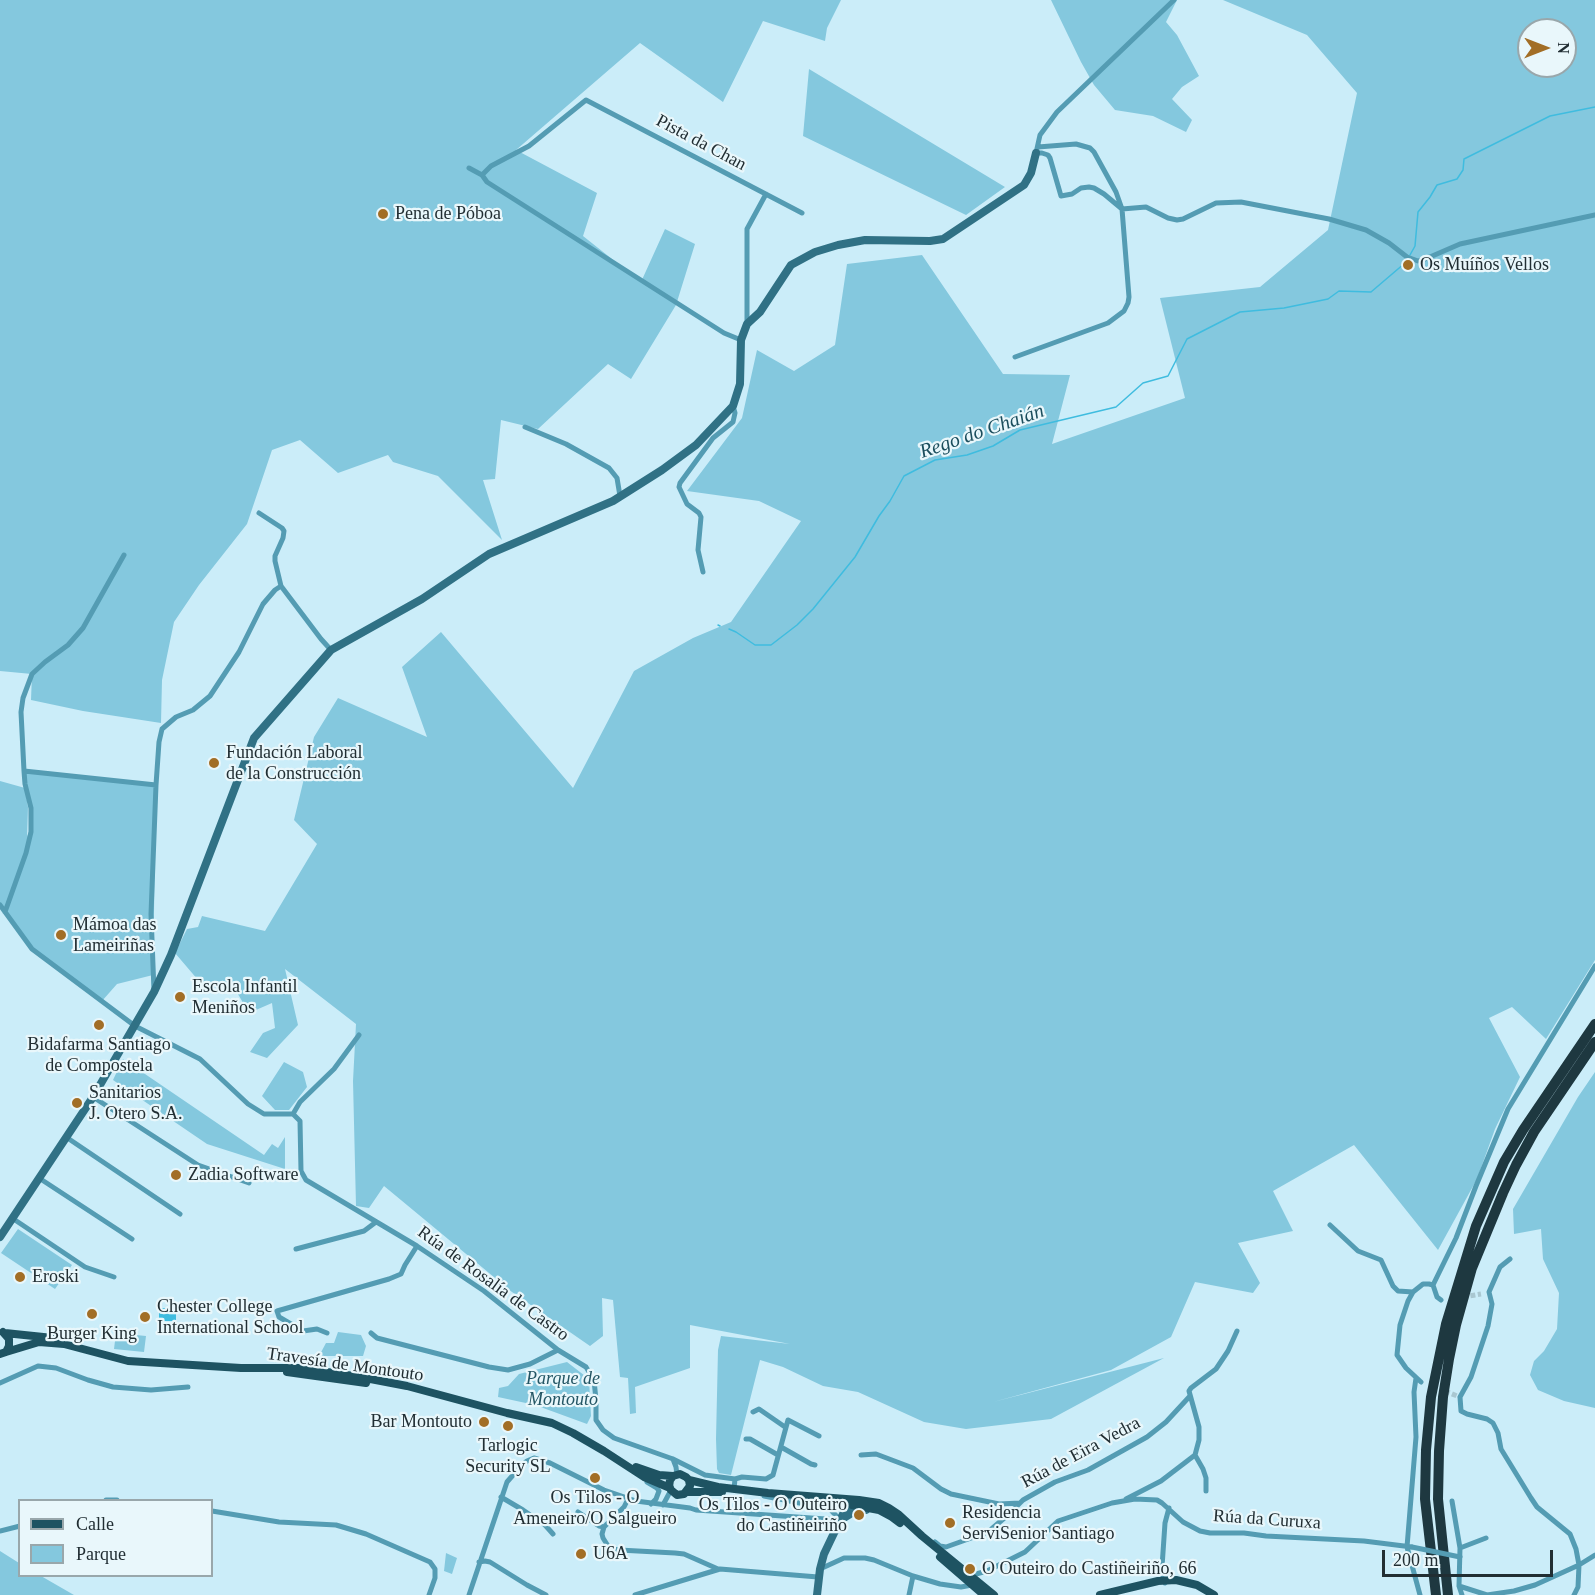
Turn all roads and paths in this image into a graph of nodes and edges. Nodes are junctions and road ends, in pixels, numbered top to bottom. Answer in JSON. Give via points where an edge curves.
{"nodes":[{"id":1,"x":1174,"y":0,"type":"edge"},
{"id":2,"x":1037,"y":150,"type":"junction"},
{"id":3,"x":469,"y":168,"type":"dead end"},
{"id":4,"x":482,"y":175,"type":"junction"},
{"id":5,"x":766,"y":194,"type":"junction"},
{"id":6,"x":1122,"y":209,"type":"junction"},
{"id":7,"x":802,"y":213,"type":"dead end"},
{"id":8,"x":1595,"y":215,"type":"edge"},
{"id":9,"x":747,"y":324,"type":"junction"},
{"id":10,"x":741,"y":340,"type":"junction"},
{"id":11,"x":1015,"y":357,"type":"dead end"},
{"id":12,"x":733,"y":406,"type":"junction"},
{"id":13,"x":525,"y":427,"type":"dead end"},
{"id":14,"x":620,"y":496,"type":"junction"},
{"id":15,"x":259,"y":513,"type":"dead end"},
{"id":16,"x":124,"y":555,"type":"dead end"},
{"id":17,"x":703,"y":572,"type":"dead end"},
{"id":18,"x":281,"y":586,"type":"junction"},
{"id":19,"x":331,"y":651,"type":"junction"},
{"id":20,"x":24,"y":771,"type":"junction"},
{"id":21,"x":156,"y":785,"type":"junction"},
{"id":22,"x":0,"y":905,"type":"edge"},
{"id":23,"x":5,"y":912,"type":"junction"},
{"id":24,"x":1595,"y":966,"type":"edge"},
{"id":25,"x":154,"y":992,"type":"junction"},
{"id":26,"x":1595,"y":1024,"type":"edge"},
{"id":27,"x":135,"y":1026,"type":"junction"},
{"id":28,"x":359,"y":1035,"type":"dead end"},
{"id":29,"x":1595,"y":1042,"type":"edge"},
{"id":30,"x":93,"y":1097,"type":"junction"},
{"id":31,"x":293,"y":1114,"type":"junction"},
{"id":32,"x":66,"y":1137,"type":"junction"},
{"id":33,"x":39,"y":1178,"type":"junction"},
{"id":34,"x":249,"y":1183,"type":"dead end"},
{"id":35,"x":180,"y":1214,"type":"dead end"},
{"id":36,"x":12,"y":1218,"type":"junction"},
{"id":37,"x":376,"y":1222,"type":"junction"},
{"id":38,"x":1330,"y":1225,"type":"dead end"},
{"id":39,"x":0,"y":1237,"type":"edge"},
{"id":40,"x":132,"y":1239,"type":"dead end"},
{"id":41,"x":417,"y":1246,"type":"junction"},
{"id":42,"x":296,"y":1249,"type":"dead end"},
{"id":43,"x":1510,"y":1259,"type":"dead end"},
{"id":44,"x":114,"y":1277,"type":"dead end"},
{"id":45,"x":1433,"y":1285,"type":"junction"},
{"id":46,"x":1413,"y":1292,"type":"junction"},
{"id":47,"x":1489,"y":1292,"type":"junction"},
{"id":48,"x":1481,"y":1294,"type":"tunnel mouth"},
{"id":49,"x":1441,"y":1300,"type":"dead end"},
{"id":50,"x":2,"y":1331,"type":"edge"},
{"id":51,"x":1237,"y":1331,"type":"dead end"},
{"id":52,"x":327,"y":1333,"type":"dead end"},
{"id":53,"x":371,"y":1333,"type":"dead end"},
{"id":54,"x":558,"y":1350,"type":"junction"},
{"id":55,"x":3,"y":1353,"type":"edge"},
{"id":56,"x":104,"y":1355,"type":"junction"},
{"id":57,"x":0,"y":1383,"type":"edge"},
{"id":58,"x":188,"y":1387,"type":"dead end"},
{"id":59,"x":1190,"y":1396,"type":"junction"},
{"id":60,"x":753,"y":1412,"type":"dead end"},
{"id":61,"x":785,"y":1427,"type":"junction"},
{"id":62,"x":819,"y":1436,"type":"dead end"},
{"id":63,"x":746,"y":1439,"type":"dead end"},
{"id":64,"x":781,"y":1447,"type":"junction"},
{"id":65,"x":609,"y":1454,"type":"junction"},
{"id":66,"x":778,"y":1455,"type":"junction"},
{"id":67,"x":861,"y":1455,"type":"dead end"},
{"id":68,"x":1195,"y":1455,"type":"junction"},
{"id":69,"x":673,"y":1459,"type":"junction"},
{"id":70,"x":683,"y":1464,"type":"junction"},
{"id":71,"x":815,"y":1465,"type":"dead end"},
{"id":72,"x":700,"y":1473,"type":"junction"},
{"id":73,"x":675,"y":1476,"type":"junction"},
{"id":74,"x":644,"y":1477,"type":"junction"},
{"id":75,"x":688,"y":1478,"type":"junction"},
{"id":76,"x":734,"y":1484,"type":"junction"},
{"id":77,"x":670,"y":1489,"type":"junction"},
{"id":78,"x":1206,"y":1491,"type":"dead end"},
{"id":79,"x":685,"y":1493,"type":"junction"},
{"id":80,"x":762,"y":1495,"type":"junction"},
{"id":81,"x":501,"y":1497,"type":"junction"},
{"id":82,"x":628,"y":1499,"type":"junction"},
{"id":83,"x":1452,"y":1501,"type":"dead end"},
{"id":84,"x":1122,"y":1502,"type":"junction"},
{"id":85,"x":1020,"y":1503,"type":"junction"},
{"id":86,"x":651,"y":1504,"type":"junction"},
{"id":87,"x":663,"y":1505,"type":"junction"},
{"id":88,"x":851,"y":1505,"type":"junction"},
{"id":89,"x":679,"y":1506,"type":"junction"},
{"id":90,"x":690,"y":1508,"type":"junction"},
{"id":91,"x":1169,"y":1508,"type":"junction"},
{"id":92,"x":213,"y":1510,"type":"edge"},
{"id":93,"x":879,"y":1510,"type":"junction"},
{"id":94,"x":578,"y":1512,"type":"dead end"},
{"id":95,"x":898,"y":1514,"type":"junction"},
{"id":96,"x":840,"y":1520,"type":"junction"},
{"id":97,"x":18,"y":1526,"type":"edge"},
{"id":98,"x":604,"y":1527,"type":"junction"},
{"id":99,"x":913,"y":1528,"type":"junction"},
{"id":100,"x":0,"y":1531,"type":"edge"},
{"id":101,"x":553,"y":1533,"type":"dead end"},
{"id":102,"x":1486,"y":1538,"type":"dead end"},
{"id":103,"x":951,"y":1545,"type":"junction"},
{"id":104,"x":1410,"y":1547,"type":"junction"},
{"id":105,"x":1460,"y":1548,"type":"junction"},
{"id":106,"x":1595,"y":1555,"type":"edge"},
{"id":107,"x":1460,"y":1557,"type":"junction"},
{"id":108,"x":952,"y":1560,"type":"junction"},
{"id":109,"x":479,"y":1562,"type":"junction"},
{"id":110,"x":1579,"y":1565,"type":"junction"},
{"id":111,"x":720,"y":1569,"type":"junction"},
{"id":112,"x":987,"y":1571,"type":"junction"},
{"id":113,"x":967,"y":1572,"type":"junction"},
{"id":114,"x":819,"y":1573,"type":"junction"},
{"id":115,"x":913,"y":1576,"type":"junction"},
{"id":116,"x":1165,"y":1582,"type":"junction"},
{"id":117,"x":972,"y":1585,"type":"junction"},
{"id":118,"x":1459,"y":1586,"type":"junction"},
{"id":119,"x":429,"y":1595,"type":"edge"},
{"id":120,"x":469,"y":1595,"type":"edge"},
{"id":121,"x":546,"y":1595,"type":"edge"},
{"id":122,"x":635,"y":1595,"type":"edge"},
{"id":123,"x":817,"y":1595,"type":"edge"},
{"id":124,"x":909,"y":1595,"type":"edge"},
{"id":125,"x":990,"y":1595,"type":"edge"},
{"id":126,"x":1100,"y":1595,"type":"edge"},
{"id":127,"x":1117,"y":1595,"type":"edge"},
{"id":128,"x":1204,"y":1595,"type":"edge"},
{"id":129,"x":1214,"y":1595,"type":"edge"},
{"id":130,"x":1420,"y":1595,"type":"edge"},
{"id":131,"x":1436,"y":1595,"type":"edge"},
{"id":132,"x":1448,"y":1595,"type":"edge"},
{"id":133,"x":1462,"y":1595,"type":"edge"},
{"id":134,"x":1574,"y":1595,"type":"edge"}],
"edges":[{"from":1,"to":2,"type":"street","via":[[1057,112],[1040,135]]},
{"from":2,"to":6,"type":"street","via":[[1076,144],[1092,149]]},
{"from":2,"to":6,"type":"street","via":[[1050,158],[1061,196],[1081,188],[1094,188]]},
{"from":2,"to":9,"type":"street","via":[[1024,185],[943,239],[865,240],[838,244],[802,257],[791,265],[760,312]]},
{"from":3,"to":4,"type":"street"},
{"from":4,"to":5,"type":"street","name":"Pista da Chan","via":[[529,146],[586,100]]},
{"from":4,"to":10,"type":"street","via":[[487,182],[645,283]]},
{"from":5,"to":7,"type":"street","name":"Pista da Chan"},
{"from":5,"to":9,"type":"street","via":[[747,228]]},
{"from":6,"to":8,"type":"street","via":[[1146,207],[1177,220],[1216,203],[1241,202],[1366,230],[1409,258],[1424,260],[1460,244]]},
{"from":6,"to":11,"type":"street","via":[[1129,297],[1124,311],[1108,323]]},
{"from":9,"to":10,"type":"street"},
{"from":10,"to":12,"type":"street","via":[[740,384]]},
{"from":12,"to":14,"type":"street","via":[[696,445]]},
{"from":12,"to":17,"type":"street","via":[[733,422],[713,438],[679,487],[687,504],[701,517],[698,550]]},
{"from":13,"to":14,"type":"street","via":[[609,468],[617,478]]},
{"from":14,"to":19,"type":"street","via":[[489,554],[422,599]]},
{"from":15,"to":18,"type":"street","via":[[284,531],[275,556]]},
{"from":16,"to":20,"type":"street","via":[[83,628],[32,674],[21,712]]},
{"from":18,"to":19,"type":"street"},
{"from":18,"to":21,"type":"street","via":[[263,604],[239,652],[210,696],[162,729]]},
{"from":19,"to":25,"type":"street","via":[[254,738]]},
{"from":20,"to":21,"type":"street"},
{"from":20,"to":23,"type":"street","via":[[31,832]]},
{"from":21,"to":25,"type":"street","via":[[151,914]]},
{"from":22,"to":23,"type":"street"},
{"from":23,"to":27,"type":"street","via":[[32,949]]},
{"from":24,"to":45,"type":"street","via":[[1508,1109],[1456,1239]]},
{"from":25,"to":27,"type":"street"},
{"from":26,"to":131,"type":"highway","via":[[1504,1162],[1476,1226],[1446,1324],[1431,1397],[1426,1450],[1425,1499]]},
{"from":27,"to":30,"type":"street"},
{"from":27,"to":31,"type":"street","via":[[200,1059],[264,1114]]},
{"from":28,"to":31,"type":"street"},
{"from":29,"to":132,"type":"highway","via":[[1534,1132],[1512,1174],[1472,1268],[1456,1325],[1443,1397],[1438,1475]]},
{"from":30,"to":32,"type":"street"},
{"from":30,"to":34,"type":"street","via":[[198,1165]]},
{"from":31,"to":37,"type":"street","name":"Rúa de Rosalía de Castro","via":[[300,1121],[301,1171],[306,1180]]},
{"from":32,"to":33,"type":"street"},
{"from":32,"to":35,"type":"street"},
{"from":33,"to":36,"type":"street"},
{"from":33,"to":40,"type":"street"},
{"from":36,"to":39,"type":"street"},
{"from":36,"to":44,"type":"street","via":[[85,1267]]},
{"from":37,"to":41,"type":"street","name":"Rúa de Rosalía de Castro"},
{"from":37,"to":42,"type":"street","via":[[364,1231]]},
{"from":38,"to":46,"type":"street","via":[[1358,1251],[1382,1260],[1398,1291]]},
{"from":41,"to":52,"type":"street","via":[[401,1274],[277,1311],[279,1317],[303,1331],[317,1329]]},
{"from":41,"to":54,"type":"street","name":"Rúa de Rosalía de Castro","via":[[484,1291]]},
{"from":43,"to":47,"type":"street","via":[[1500,1267]]},
{"from":45,"to":46,"type":"street","via":[[1423,1284]]},
{"from":45,"to":49,"type":"street"},
{"from":46,"to":104,"type":"street","via":[[1400,1325],[1397,1355],[1419,1380],[1414,1392],[1416,1437]]},
{"from":47,"to":48,"type":"street"},
{"from":47,"to":110,"type":"street","via":[[1492,1304],[1488,1326],[1471,1377],[1458,1396],[1461,1411],[1493,1423],[1501,1449],[1537,1507],[1570,1534]]},
{"from":50,"to":55,"type":"main road","name":"Travesía de Montouto","via":[[10,1342]]},
{"from":50,"to":56,"type":"main road","name":"Travesía de Montouto","via":[[68,1340]]},
{"from":51,"to":59,"type":"street","name":"Rúa de Eira Vedra","via":[[1216,1369],[1191,1388]]},
{"from":53,"to":54,"type":"street","via":[[377,1338],[508,1370]]},
{"from":54,"to":69,"type":"street","name":"Rúa de Rosalía de Castro","via":[[586,1367],[594,1380],[596,1420],[603,1430],[614,1438]]},
{"from":55,"to":56,"type":"main road","name":"Travesía de Montouto","via":[[39,1342]]},
{"from":56,"to":65,"type":"main road","name":"Travesía de Montouto","via":[[128,1361],[301,1368],[395,1383],[552,1423]]},
{"from":57,"to":58,"type":"street","via":[[38,1366],[113,1387]]},
{"from":59,"to":68,"type":"street","via":[[1199,1427]]},
{"from":59,"to":85,"type":"street","name":"Rúa de Eira Vedra","via":[[1147,1437]]},
{"from":60,"to":61,"type":"street","via":[[759,1409]]},
{"from":61,"to":62,"type":"street","via":[[788,1420]]},
{"from":61,"to":64,"type":"street"},
{"from":63,"to":66,"type":"street"},
{"from":64,"to":66,"type":"street"},
{"from":64,"to":71,"type":"street"},
{"from":65,"to":73,"type":"main road","name":"Travesía de Montouto","via":[[646,1471]]},
{"from":65,"to":74,"type":"main road","name":"Travesía de Montouto"},
{"from":66,"to":76,"type":"street","via":[[773,1475],[766,1479],[742,1477]]},
{"from":67,"to":85,"type":"street","via":[[876,1454],[913,1468],[951,1494],[999,1504]]},
{"from":68,"to":78,"type":"street","via":[[1206,1478]]},
{"from":68,"to":84,"type":"street","via":[[1161,1481]]},
{"from":69,"to":70,"type":"street"},
{"from":69,"to":73,"type":"street"},
{"from":70,"to":72,"type":"street"},
{"from":70,"to":75,"type":"street"},
{"from":72,"to":75,"type":"street","via":[[692,1472]]},
{"from":72,"to":76,"type":"street"},
{"from":73,"to":75,"type":"main road"},
{"from":73,"to":77,"type":"main road","via":[[669,1483]]},
{"from":74,"to":77,"type":"main road","name":"Travesía de Montouto"},
{"from":74,"to":86,"type":"street","via":[[659,1491]]},
{"from":75,"to":76,"type":"main road","via":[[718,1487]]},
{"from":75,"to":79,"type":"main road","via":[[690,1486]]},
{"from":76,"to":95,"type":"main road","via":[[872,1501]]},
{"from":77,"to":79,"type":"main road","via":[[675,1494]]},
{"from":77,"to":87,"type":"street"},
{"from":79,"to":80,"type":"main road"},
{"from":79,"to":89,"type":"street"},
{"from":79,"to":90,"type":"street"},
{"from":80,"to":88,"type":"main road"},
{"from":80,"to":96,"type":"street","via":[[830,1509]]},
{"from":81,"to":82,"type":"street","via":[[512,1473],[534,1458]]},
{"from":81,"to":101,"type":"street"},
{"from":81,"to":109,"type":"street"},
{"from":82,"to":86,"type":"street"},
{"from":82,"to":98,"type":"street"},
{"from":83,"to":105,"type":"street"},
{"from":84,"to":91,"type":"street","via":[[1157,1500]]},
{"from":84,"to":112,"type":"street","via":[[1058,1521],[1025,1552]]},
{"from":85,"to":103,"type":"street","name":"Rúa de Eira Vedra","via":[[988,1532]]},
{"from":86,"to":87,"type":"street"},
{"from":87,"to":89,"type":"street"},
{"from":88,"to":93,"type":"main road"},
{"from":88,"to":95,"type":"street","via":[[858,1502]]},
{"from":88,"to":96,"type":"street"},
{"from":89,"to":90,"type":"street"},
{"from":90,"to":96,"type":"street"},
{"from":91,"to":104,"type":"street","name":"Rúa da Curuxa","via":[[1183,1522],[1210,1533]]},
{"from":91,"to":116,"type":"street","via":[[1162,1573]]},
{"from":92,"to":119,"type":"street","via":[[279,1522],[336,1525],[366,1533],[430,1562],[435,1578]]},
{"from":93,"to":96,"type":"street","via":[[855,1511]]},
{"from":93,"to":117,"type":"main road","via":[[910,1531]]},
{"from":94,"to":98,"type":"street"},
{"from":95,"to":99,"type":"main road"},
{"from":96,"to":114,"type":"street"},
{"from":97,"to":100,"type":"street"},
{"from":98,"to":111,"type":"street","via":[[603,1538],[613,1549],[684,1554]]},
{"from":99,"to":103,"type":"street","via":[[940,1546]]},
{"from":99,"to":108,"type":"main road"},
{"from":102,"to":105,"type":"street"},
{"from":103,"to":108,"type":"street","via":[[947,1551]]},
{"from":104,"to":107,"type":"street","name":"Rúa da Curuxa","bridge":true},
{"from":104,"to":130,"type":"street"},
{"from":105,"to":107,"type":"street"},
{"from":106,"to":110,"type":"street"},
{"from":107,"to":118,"type":"street"},
{"from":108,"to":113,"type":"main road"},
{"from":109,"to":120,"type":"street"},
{"from":109,"to":121,"type":"street","via":[[490,1562]]},
{"from":110,"to":118,"type":"street","via":[[1535,1585],[1498,1594],[1487,1595]]},
{"from":110,"to":134,"type":"street"},
{"from":111,"to":114,"type":"street"},
{"from":111,"to":122,"type":"street"},
{"from":112,"to":113,"type":"street"},
{"from":112,"to":125,"type":"street","via":[[981,1579]]},
{"from":113,"to":125,"type":"main road"},
{"from":114,"to":115,"type":"street","via":[[844,1558],[858,1557]]},
{"from":114,"to":123,"type":"street"},
{"from":115,"to":117,"type":"street","via":[[954,1587]]},
{"from":115,"to":124,"type":"street"},
{"from":116,"to":126,"type":"main road"},
{"from":116,"to":127,"type":"main road"},
{"from":116,"to":128,"type":"main road"},
{"from":116,"to":129,"type":"main road","via":[[1186,1581]]},
{"from":117,"to":125,"type":"main road"},
{"from":118,"to":133,"type":"street"}]}
